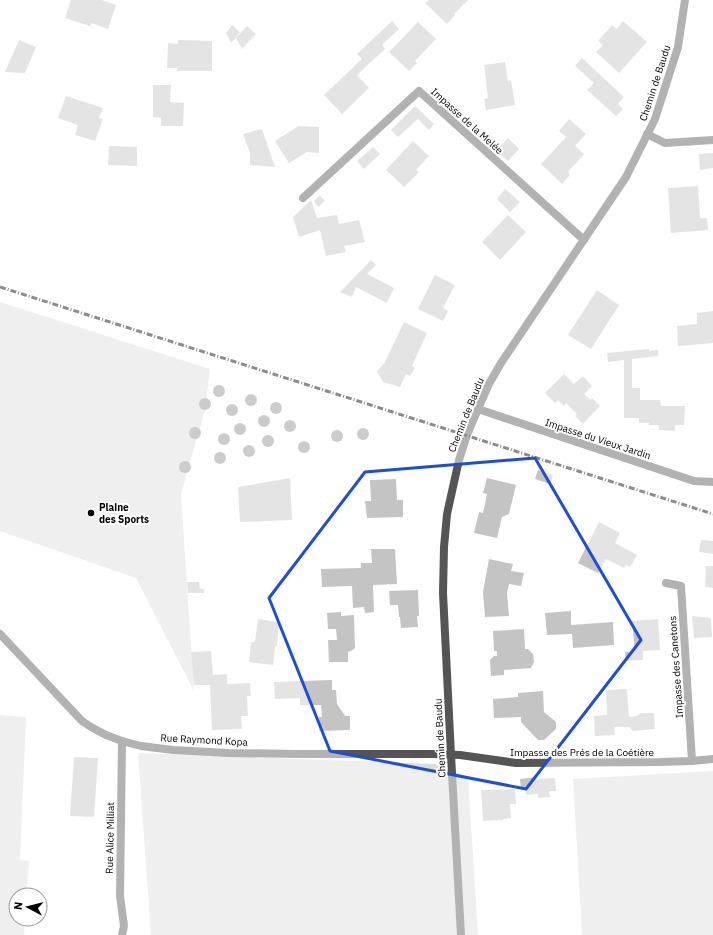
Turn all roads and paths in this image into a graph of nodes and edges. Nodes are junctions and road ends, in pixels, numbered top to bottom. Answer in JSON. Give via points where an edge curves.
{"nodes":[{"id":1,"x":685,"y":0,"type":"edge"},
{"id":2,"x":647,"y":134,"type":"junction"},
{"id":3,"x":713,"y":140,"type":"edge"},
{"id":4,"x":303,"y":198,"type":"dead end"},
{"id":5,"x":584,"y":240,"type":"junction"},
{"id":6,"x":478,"y":409,"type":"junction"},
{"id":7,"x":713,"y":482,"type":"edge"},
{"id":8,"x":666,"y":583,"type":"dead end"},
{"id":9,"x":0,"y":634,"type":"edge"},
{"id":10,"x":122,"y":741,"type":"junction"},
{"id":11,"x":451,"y":755,"type":"junction"},
{"id":12,"x":713,"y":759,"type":"edge"},
{"id":13,"x":692,"y":761,"type":"junction"},
{"id":14,"x":124,"y":926,"type":"junction"},
{"id":15,"x":122,"y":935,"type":"edge"},
{"id":16,"x":127,"y":935,"type":"edge"},
{"id":17,"x":461,"y":935,"type":"edge"}],
"edges":[{"from":1,"to":2,"type":"street","name":"Chemin de Baudu","via":[[678,47],[655,119]]},
{"from":2,"to":3,"type":"street","via":[[665,143]]},
{"from":2,"to":5,"type":"street","name":"Chemin de Baudu","via":[[626,177]]},
{"from":4,"to":5,"type":"street","name":"Impasse de la Melée","via":[[419,91]]},
{"from":5,"to":6,"type":"street","name":"Chemin de Baudu","via":[[500,363]]},
{"from":6,"to":7,"type":"street","name":"Impasse du Vieux Jardin","via":[[694,481]]},
{"from":6,"to":11,"type":"street","name":"Chemin de Baudu","via":[[459,460],[447,514],[444,547],[443,593]]},
{"from":8,"to":13,"type":"street","name":"Impasse des Canetons","via":[[680,586]]},
{"from":9,"to":10,"type":"street","name":"Rue Raymond Kopa","via":[[82,721]]},
{"from":10,"to":11,"type":"street","name":"Rue Raymond Kopa","via":[[173,750],[228,753]]},
{"from":10,"to":14,"type":"street","name":"Rue Alice Milliat","via":[[120,896]]},
{"from":11,"to":13,"type":"street","name":"Impasse des Prés de la Coétière","via":[[516,763]]},
{"from":11,"to":17,"type":"street","name":"Chemin de Baudu"},
{"from":12,"to":13,"type":"street","name":"Impasse des Prés de la Coétière"},
{"from":14,"to":15,"type":"street","name":"Rue Alice Milliat"},
{"from":14,"to":16,"type":"street"}]}
